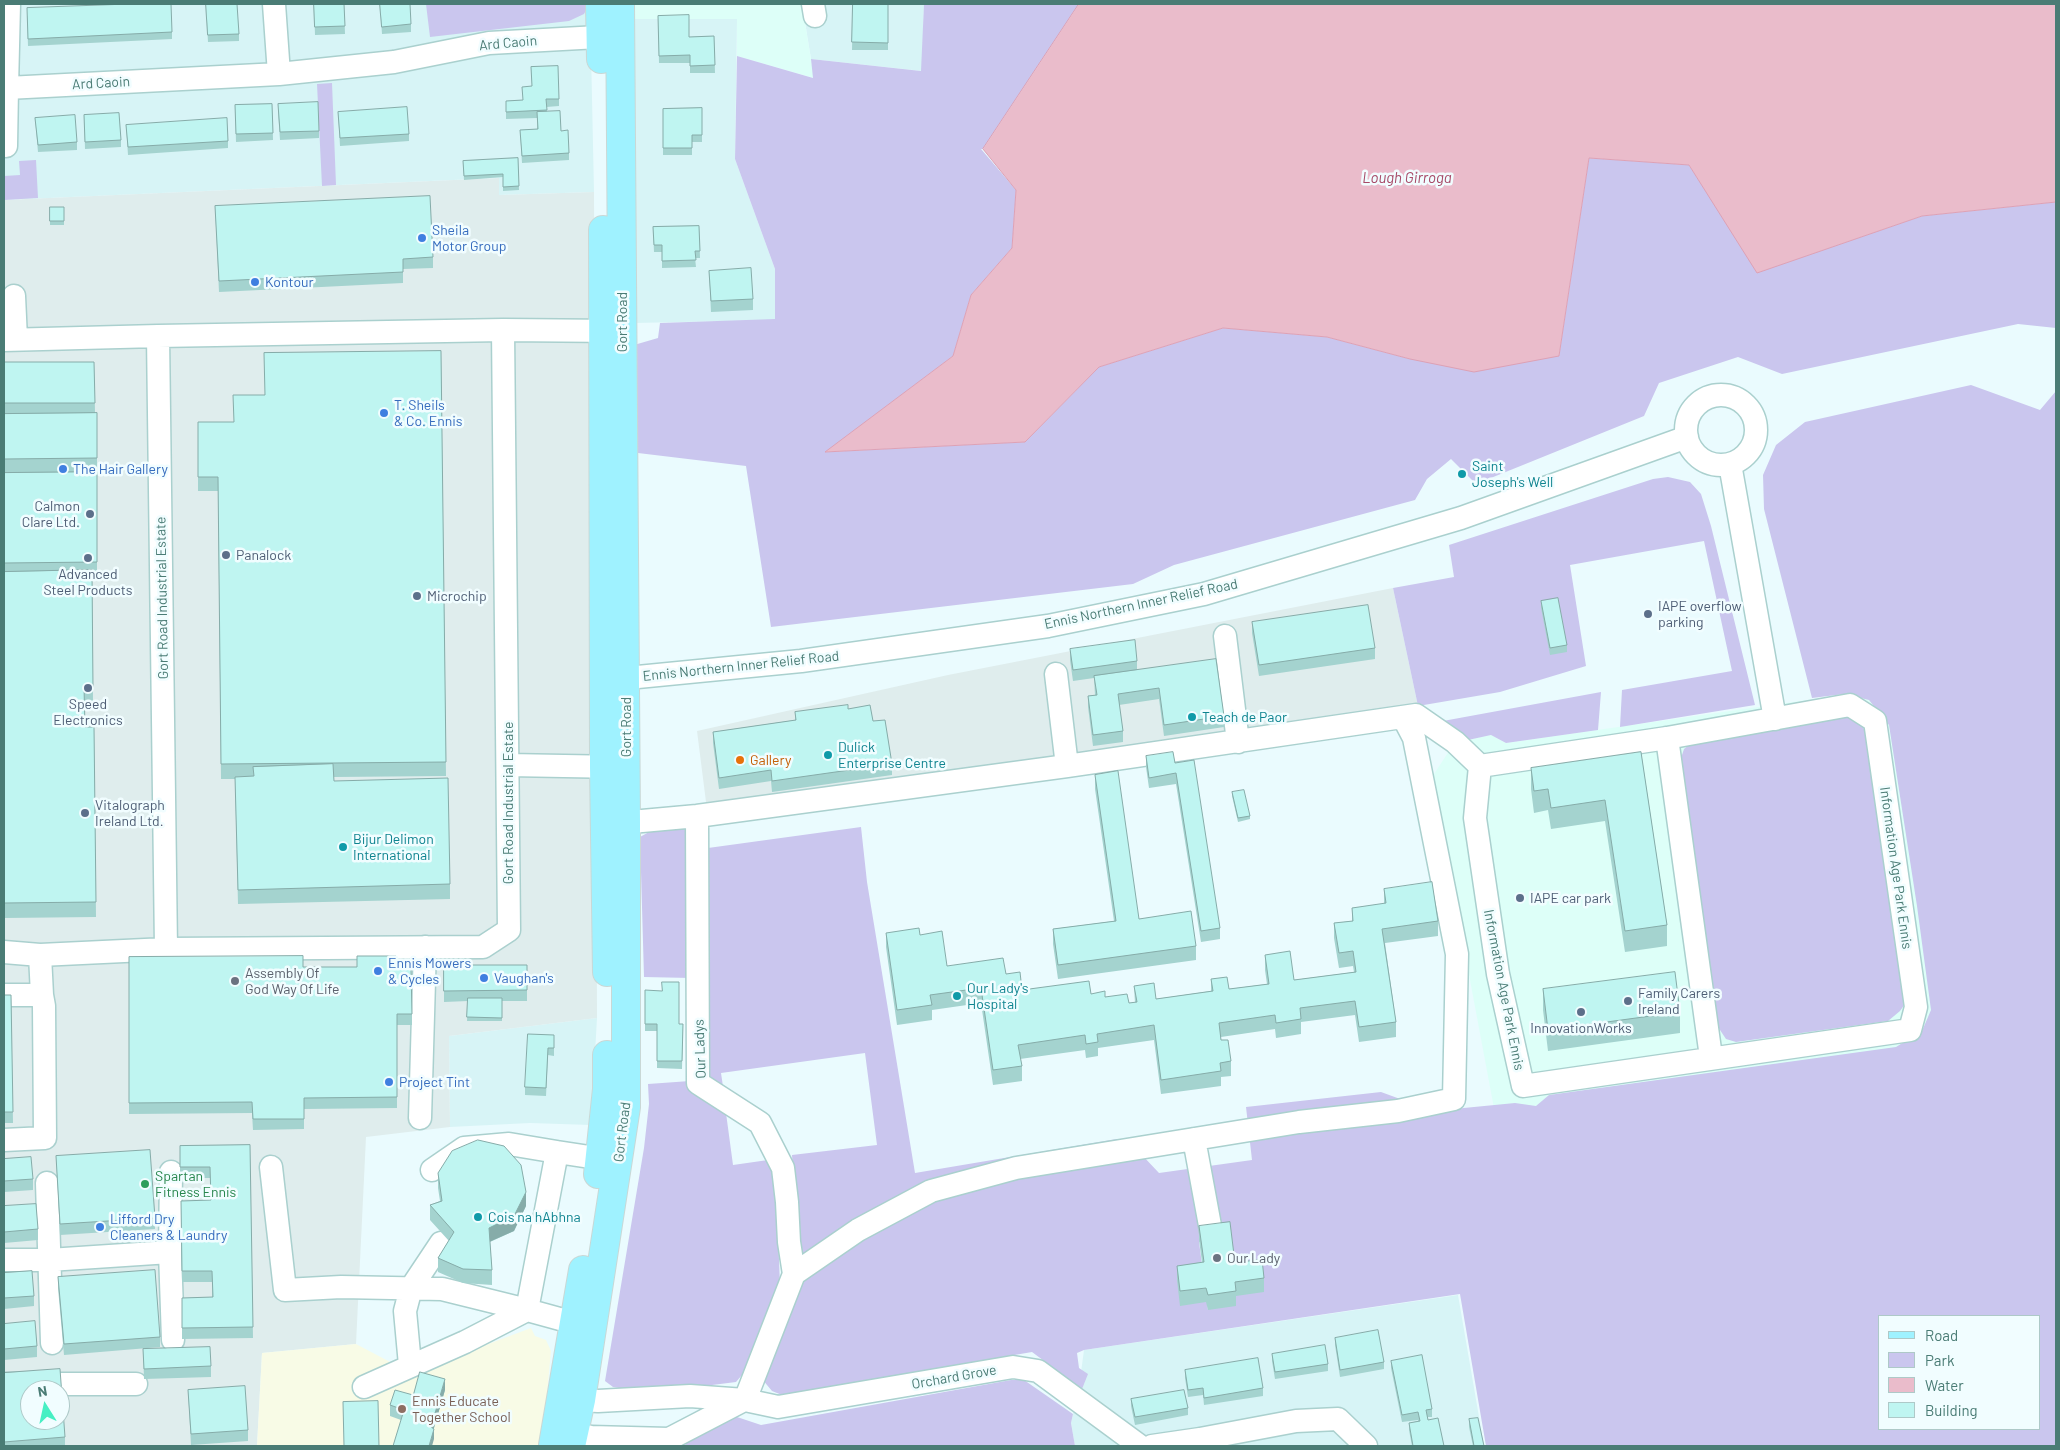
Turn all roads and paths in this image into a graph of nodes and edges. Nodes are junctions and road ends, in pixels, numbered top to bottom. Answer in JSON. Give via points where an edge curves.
{"nodes":[{"id":1,"x":9,"y":4,"type":"edge"},
{"id":2,"x":274,"y":4,"type":"edge"},
{"id":3,"x":600,"y":4,"type":"edge"},
{"id":4,"x":620,"y":4,"type":"edge"},
{"id":5,"x":610,"y":36,"type":"junction"},
{"id":6,"x":278,"y":74,"type":"junction"},
{"id":7,"x":5,"y":88,"type":"edge"},
{"id":8,"x":6,"y":146,"type":"dead end"},
{"id":9,"x":14,"y":296,"type":"dead end"},
{"id":10,"x":503,"y":330,"type":"junction"},
{"id":11,"x":613,"y":331,"type":"junction"},
{"id":12,"x":158,"y":336,"type":"junction"},
{"id":13,"x":10,"y":339,"type":"edge"},
{"id":14,"x":1687,"y":437,"type":"junction"},
{"id":15,"x":1730,"y":464,"type":"junction"},
{"id":16,"x":1225,"y":636,"type":"dead end"},
{"id":17,"x":1056,"y":674,"type":"dead end"},
{"id":18,"x":615,"y":679,"type":"junction"},
{"id":19,"x":1403,"y":717,"type":"junction"},
{"id":20,"x":1775,"y":719,"type":"junction"},
{"id":21,"x":1667,"y":738,"type":"junction"},
{"id":22,"x":604,"y":739,"type":"junction"},
{"id":23,"x":1238,"y":742,"type":"junction"},
{"id":24,"x":508,"y":765,"type":"junction"},
{"id":25,"x":1068,"y":766,"type":"junction"},
{"id":26,"x":1480,"y":766,"type":"junction"},
{"id":27,"x":576,"y":767,"type":"junction"},
{"id":28,"x":615,"y":767,"type":"junction"},
{"id":29,"x":605,"y":796,"type":"junction"},
{"id":30,"x":697,"y":816,"type":"junction"},
{"id":31,"x":616,"y":824,"type":"junction"},
{"id":32,"x":425,"y":947,"type":"junction"},
{"id":33,"x":166,"y":949,"type":"junction"},
{"id":34,"x":4,"y":952,"type":"edge"},
{"id":35,"x":40,"y":954,"type":"junction"},
{"id":36,"x":4,"y":995,"type":"edge"},
{"id":37,"x":42,"y":995,"type":"junction"},
{"id":38,"x":1711,"y":1057,"type":"junction"},
{"id":39,"x":420,"y":1118,"type":"dead end"},
{"id":40,"x":1194,"y":1139,"type":"junction"},
{"id":41,"x":4,"y":1140,"type":"edge"},
{"id":42,"x":556,"y":1152,"type":"junction"},
{"id":43,"x":609,"y":1160,"type":"junction"},
{"id":44,"x":271,"y":1167,"type":"dead end"},
{"id":45,"x":432,"y":1170,"type":"dead end"},
{"id":46,"x":171,"y":1172,"type":"dead end"},
{"id":47,"x":47,"y":1183,"type":"dead end"},
{"id":48,"x":1211,"y":1231,"type":"edge"},
{"id":49,"x":441,"y":1243,"type":"dead end"},
{"id":50,"x":170,"y":1252,"type":"junction"},
{"id":51,"x":4,"y":1260,"type":"edge"},
{"id":52,"x":49,"y":1260,"type":"junction"},
{"id":53,"x":794,"y":1274,"type":"junction"},
{"id":54,"x":411,"y":1288,"type":"junction"},
{"id":55,"x":527,"y":1310,"type":"junction"},
{"id":56,"x":583,"y":1325,"type":"junction"},
{"id":57,"x":173,"y":1340,"type":"dead end"},
{"id":58,"x":52,"y":1343,"type":"dead end"},
{"id":59,"x":410,"y":1365,"type":"junction"},
{"id":60,"x":4,"y":1384,"type":"edge"},
{"id":61,"x":136,"y":1384,"type":"dead end"},
{"id":62,"x":364,"y":1387,"type":"dead end"},
{"id":63,"x":668,"y":1397,"type":"junction"},
{"id":64,"x":571,"y":1400,"type":"junction"},
{"id":65,"x":745,"y":1400,"type":"junction"},
{"id":66,"x":563,"y":1440,"type":"edge"},
{"id":67,"x":670,"y":1442,"type":"edge"},
{"id":68,"x":1201,"y":1443,"type":"edge"},
{"id":69,"x":1140,"y":1446,"type":"edge"},
{"id":70,"x":1152,"y":1446,"type":"edge"},
{"id":71,"x":1366,"y":1446,"type":"edge"}],
"edges":[{"from":1,"to":7,"type":"street"},
{"from":2,"to":6,"type":"street"},
{"from":3,"to":5,"type":"main road","name":"Gort Road"},
{"from":4,"to":5,"type":"main road","name":"Gort Road"},
{"from":5,"to":6,"type":"street","name":"Ard Caoin","via":[[489,43],[394,62]]},
{"from":5,"to":11,"type":"main road","name":"Gort Road"},
{"from":6,"to":7,"type":"street","name":"Ard Caoin"},
{"from":7,"to":8,"type":"street"},
{"from":9,"to":13,"type":"street"},
{"from":10,"to":11,"type":"street"},
{"from":10,"to":12,"type":"street"},
{"from":10,"to":24,"type":"street","name":"Gort Road Industrial Estate"},
{"from":11,"to":18,"type":"main road","name":"Gort Road"},
{"from":12,"to":13,"type":"street"},
{"from":12,"to":33,"type":"street","name":"Gort Road Industrial Estate"},
{"from":14,"to":15,"type":"street","via":[[1700,457],[1718,464]]},
{"from":14,"to":15,"type":"street","via":[[1690,414],[1707,398],[1727,395],[1743,402],[1755,420],[1756,434],[1750,451]]},
{"from":14,"to":18,"type":"street","name":"Ennis Northern Inner Relief Road","via":[[1461,518],[1204,594],[1038,627],[801,660]]},
{"from":15,"to":20,"type":"street"},
{"from":16,"to":23,"type":"street"},
{"from":17,"to":25,"type":"street"},
{"from":18,"to":22,"type":"main road","name":"Gort Road"},
{"from":18,"to":28,"type":"main road","name":"Gort Road"},
{"from":19,"to":23,"type":"street"},
{"from":19,"to":26,"type":"street","via":[[1416,715],[1455,742]]},
{"from":19,"to":40,"type":"street","via":[[1414,738],[1457,954],[1454,1099],[1398,1111],[1299,1122]]},
{"from":20,"to":21,"type":"street","name":"Information Age Park Ennis"},
{"from":20,"to":38,"type":"street","name":"Information Age Park Ennis","via":[[1850,705],[1875,721],[1916,1007],[1910,1030]]},
{"from":21,"to":26,"type":"street","name":"Information Age Park Ennis"},
{"from":21,"to":38,"type":"street"},
{"from":22,"to":27,"type":"street"},
{"from":22,"to":28,"type":"main road","name":"Gort Road"},
{"from":23,"to":25,"type":"street"},
{"from":24,"to":27,"type":"street"},
{"from":24,"to":32,"type":"street","name":"Gort Road Industrial Estate","via":[[508,930],[483,947]]},
{"from":25,"to":30,"type":"street"},
{"from":26,"to":38,"type":"street","name":"Information Age Park Ennis","via":[[1476,826],[1498,974],[1523,1086]]},
{"from":27,"to":28,"type":"street"},
{"from":27,"to":29,"type":"street"},
{"from":28,"to":29,"type":"main road","name":"Gort Road"},
{"from":28,"to":31,"type":"main road","name":"Gort Road"},
{"from":29,"to":31,"type":"main road","name":"Gort Road"},
{"from":30,"to":31,"type":"street"},
{"from":30,"to":53,"type":"street","name":"Our Ladys","via":[[698,1083],[760,1123],[782,1168]]},
{"from":31,"to":43,"type":"main road","name":"Gort Road","via":[[607,1089]]},
{"from":32,"to":33,"type":"street","name":"Gort Road Industrial Estate"},
{"from":32,"to":39,"type":"street"},
{"from":33,"to":35,"type":"street","name":"Gort Road Industrial Estate"},
{"from":34,"to":35,"type":"street","name":"Gort Road Industrial Estate"},
{"from":35,"to":37,"type":"street"},
{"from":36,"to":37,"type":"street"},
{"from":37,"to":41,"type":"street","via":[[45,1138]]},
{"from":40,"to":48,"type":"street"},
{"from":40,"to":53,"type":"street","via":[[1016,1168],[931,1191],[858,1230]]},
{"from":42,"to":43,"type":"street"},
{"from":42,"to":45,"type":"street","via":[[509,1144],[464,1148]]},
{"from":42,"to":55,"type":"street"},
{"from":43,"to":56,"type":"main road","name":"Gort Road"},
{"from":44,"to":54,"type":"street","via":[[284,1290]]},
{"from":46,"to":50,"type":"street"},
{"from":47,"to":52,"type":"street"},
{"from":49,"to":54,"type":"street"},
{"from":50,"to":52,"type":"street"},
{"from":50,"to":57,"type":"street"},
{"from":51,"to":52,"type":"street"},
{"from":52,"to":58,"type":"street"},
{"from":53,"to":65,"type":"street"},
{"from":54,"to":55,"type":"street","via":[[442,1288]]},
{"from":54,"to":59,"type":"street","via":[[405,1311]]},
{"from":55,"to":56,"type":"street"},
{"from":55,"to":59,"type":"street","via":[[465,1342]]},
{"from":56,"to":64,"type":"main road","name":"Gort Road"},
{"from":59,"to":62,"type":"street"},
{"from":60,"to":61,"type":"street"},
{"from":63,"to":64,"type":"street","name":"Orchard Grove"},
{"from":63,"to":65,"type":"street","name":"Orchard Grove"},
{"from":63,"to":67,"type":"street","via":[[679,1419]]},
{"from":64,"to":66,"type":"main road","name":"Gort Road"},
{"from":65,"to":67,"type":"street"},
{"from":65,"to":69,"type":"street","name":"Orchard Grove","via":[[778,1407],[1012,1367],[1038,1371]]},
{"from":66,"to":67,"type":"street"},
{"from":68,"to":70,"type":"street"},
{"from":68,"to":71,"type":"street","via":[[1296,1421],[1338,1419]]}]}
